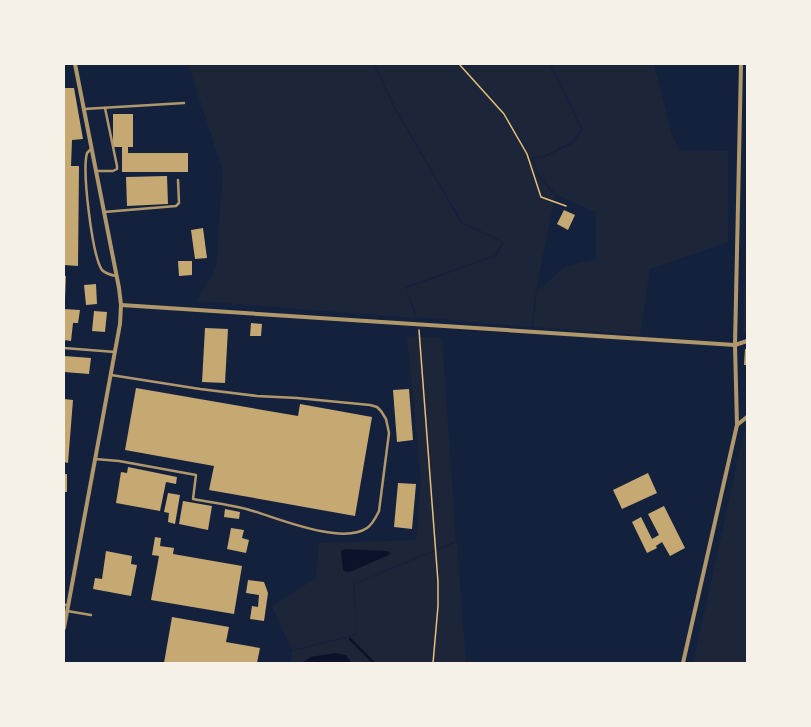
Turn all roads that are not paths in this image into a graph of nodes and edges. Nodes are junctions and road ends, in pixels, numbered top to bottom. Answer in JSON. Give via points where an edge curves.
{"nodes":[{"id":1,"x":75,"y":64,"type":"edge"},
{"id":2,"x":741,"y":64,"type":"edge"},
{"id":3,"x":184,"y":103,"type":"dead end"},
{"id":4,"x":105,"y":108,"type":"junction"},
{"id":5,"x":84,"y":109,"type":"junction"},
{"id":6,"x":92,"y":149,"type":"junction"},
{"id":7,"x":96,"y":171,"type":"junction"},
{"id":8,"x":178,"y":180,"type":"dead end"},
{"id":9,"x":104,"y":212,"type":"junction"},
{"id":10,"x":117,"y":276,"type":"junction"},
{"id":11,"x":121,"y":305,"type":"junction"},
{"id":12,"x":747,"y":341,"type":"edge"},
{"id":13,"x":735,"y":345,"type":"junction"},
{"id":14,"x":64,"y":348,"type":"edge"},
{"id":15,"x":115,"y":352,"type":"junction"},
{"id":16,"x":110,"y":375,"type":"junction"},
{"id":17,"x":747,"y":417,"type":"edge"},
{"id":18,"x":737,"y":425,"type":"junction"},
{"id":19,"x":95,"y":459,"type":"junction"},
{"id":20,"x":66,"y":605,"type":"edge"},
{"id":21,"x":67,"y":611,"type":"junction"},
{"id":22,"x":91,"y":615,"type":"dead end"},
{"id":23,"x":64,"y":628,"type":"edge"},
{"id":24,"x":683,"y":663,"type":"edge"}],
"edges":[{"from":1,"to":5,"type":"street"},
{"from":2,"to":13,"type":"street"},
{"from":3,"to":4,"type":"lane"},
{"from":4,"to":5,"type":"lane"},
{"from":4,"to":7,"type":"lane","via":[[117,169]]},
{"from":5,"to":6,"type":"street"},
{"from":6,"to":7,"type":"street"},
{"from":6,"to":10,"type":"lane","via":[[87,153],[85,165],[90,219],[98,262],[105,273]]},
{"from":7,"to":9,"type":"street"},
{"from":8,"to":9,"type":"lane","via":[[179,203],[176,206]]},
{"from":9,"to":10,"type":"street"},
{"from":10,"to":11,"type":"street"},
{"from":11,"to":13,"type":"street"},
{"from":11,"to":15,"type":"street"},
{"from":12,"to":13,"type":"street"},
{"from":13,"to":18,"type":"street"},
{"from":14,"to":15,"type":"lane"},
{"from":15,"to":16,"type":"street"},
{"from":16,"to":19,"type":"street"},
{"from":16,"to":19,"type":"lane","via":[[257,396],[304,398],[377,407],[386,419],[389,434],[381,500],[374,521],[367,528],[346,535],[300,526],[251,510],[193,499],[196,475]]},
{"from":17,"to":18,"type":"street"},
{"from":18,"to":24,"type":"street"},
{"from":19,"to":20,"type":"street"},
{"from":20,"to":21,"type":"street"},
{"from":21,"to":22,"type":"lane"},
{"from":21,"to":23,"type":"street"}]}
